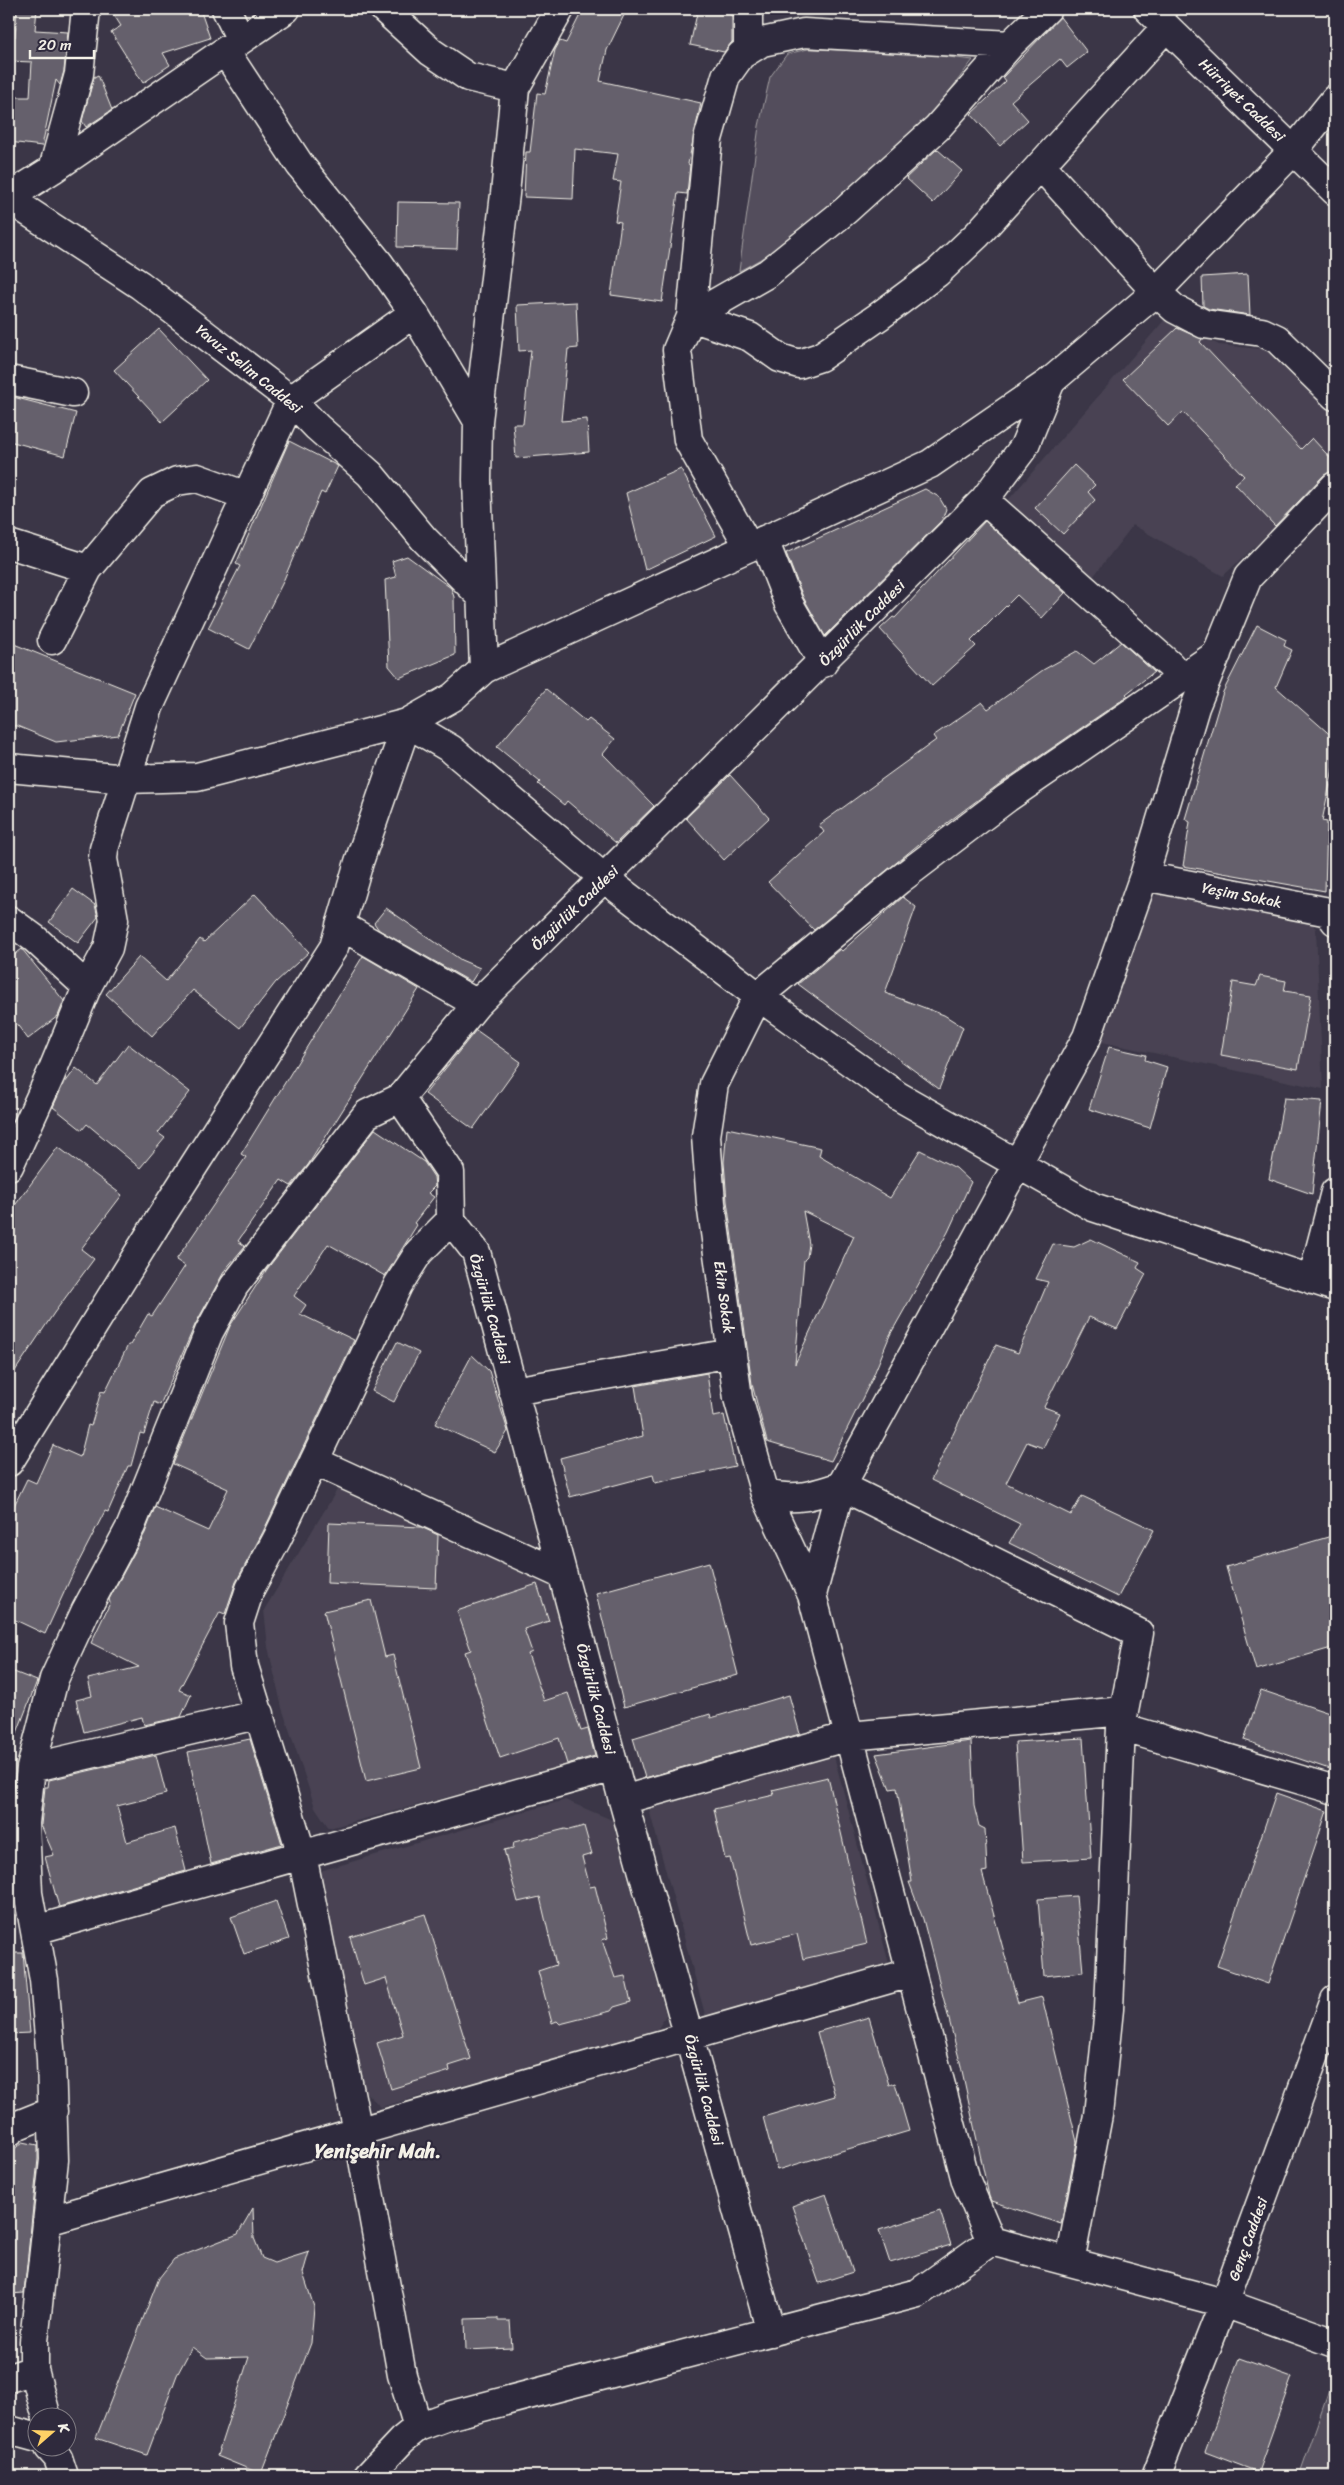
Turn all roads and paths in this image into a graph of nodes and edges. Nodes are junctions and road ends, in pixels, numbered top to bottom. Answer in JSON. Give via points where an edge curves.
{"nodes":[{"id":1,"x":86,"y":9,"type":"edge"},
{"id":2,"x":226,"y":9,"type":"edge"},
{"id":3,"x":286,"y":9,"type":"edge"},
{"id":4,"x":384,"y":9,"type":"edge"},
{"id":5,"x":560,"y":9,"type":"edge"},
{"id":6,"x":748,"y":9,"type":"edge"},
{"id":7,"x":1047,"y":9,"type":"edge"},
{"id":8,"x":1156,"y":15,"type":"edge"},
{"id":9,"x":1010,"y":45,"type":"junction"},
{"id":10,"x":233,"y":46,"type":"junction"},
{"id":11,"x":748,"y":50,"type":"junction"},
{"id":12,"x":515,"y":88,"type":"junction"},
{"id":13,"x":1335,"y":99,"type":"edge"},
{"id":14,"x":1294,"y":150,"type":"junction"},
{"id":15,"x":1041,"y":166,"type":"junction"},
{"id":16,"x":53,"y":169,"type":"junction"},
{"id":17,"x":1335,"y":191,"type":"edge"},
{"id":18,"x":9,"y":198,"type":"edge"},
{"id":19,"x":1156,"y":292,"type":"junction"},
{"id":20,"x":414,"y":312,"type":"junction"},
{"id":21,"x":691,"y":316,"type":"junction"},
{"id":22,"x":9,"y":380,"type":"edge"},
{"id":23,"x":1051,"y":380,"type":"junction"},
{"id":24,"x":73,"y":393,"type":"dead end"},
{"id":25,"x":1335,"y":396,"type":"edge"},
{"id":26,"x":291,"y":400,"type":"junction"},
{"id":27,"x":478,"y":421,"type":"junction"},
{"id":28,"x":1335,"y":486,"type":"edge"},
{"id":29,"x":247,"y":496,"type":"junction"},
{"id":30,"x":984,"y":500,"type":"junction"},
{"id":31,"x":9,"y":544,"type":"edge"},
{"id":32,"x":757,"y":544,"type":"junction"},
{"id":33,"x":88,"y":568,"type":"junction"},
{"id":34,"x":481,"y":596,"type":"junction"},
{"id":35,"x":52,"y":640,"type":"dead end"},
{"id":36,"x":1217,"y":654,"type":"junction"},
{"id":37,"x":823,"y":663,"type":"junction"},
{"id":38,"x":484,"y":669,"type":"junction"},
{"id":39,"x":1180,"y":679,"type":"junction"},
{"id":40,"x":408,"y":723,"type":"junction"},
{"id":41,"x":9,"y":768,"type":"edge"},
{"id":42,"x":126,"y":779,"type":"junction"},
{"id":43,"x":1144,"y":876,"type":"junction"},
{"id":44,"x":605,"y":879,"type":"junction"},
{"id":45,"x":9,"y":920,"type":"edge"},
{"id":46,"x":1335,"y":921,"type":"edge"},
{"id":47,"x":340,"y":925,"type":"junction"},
{"id":48,"x":86,"y":987,"type":"junction"},
{"id":49,"x":758,"y":996,"type":"junction"},
{"id":50,"x":478,"y":1004,"type":"junction"},
{"id":51,"x":400,"y":1098,"type":"junction"},
{"id":52,"x":1019,"y":1165,"type":"junction"},
{"id":53,"x":9,"y":1166,"type":"edge"},
{"id":54,"x":1335,"y":1192,"type":"edge"},
{"id":55,"x":451,"y":1220,"type":"junction"},
{"id":56,"x":1324,"y":1283,"type":"edge"},
{"id":57,"x":732,"y":1353,"type":"junction"},
{"id":58,"x":513,"y":1391,"type":"junction"},
{"id":59,"x":314,"y":1461,"type":"junction"},
{"id":60,"x":9,"y":1462,"type":"edge"},
{"id":61,"x":841,"y":1486,"type":"junction"},
{"id":62,"x":766,"y":1494,"type":"junction"},
{"id":63,"x":563,"y":1575,"type":"junction"},
{"id":64,"x":812,"y":1594,"type":"junction"},
{"id":65,"x":260,"y":1714,"type":"junction"},
{"id":66,"x":1123,"y":1719,"type":"junction"},
{"id":67,"x":849,"y":1736,"type":"junction"},
{"id":68,"x":614,"y":1767,"type":"junction"},
{"id":69,"x":31,"y":1768,"type":"junction"},
{"id":70,"x":1335,"y":1790,"type":"edge"},
{"id":71,"x":623,"y":1800,"type":"junction"},
{"id":72,"x":302,"y":1855,"type":"junction"},
{"id":73,"x":35,"y":1930,"type":"junction"},
{"id":74,"x":910,"y":1973,"type":"junction"},
{"id":75,"x":1335,"y":2000,"type":"edge"},
{"id":76,"x":690,"y":2037,"type":"junction"},
{"id":77,"x":53,"y":2111,"type":"junction"},
{"id":78,"x":9,"y":2132,"type":"edge"},
{"id":79,"x":358,"y":2132,"type":"junction"},
{"id":80,"x":47,"y":2221,"type":"junction"},
{"id":81,"x":991,"y":2241,"type":"junction"},
{"id":82,"x":1070,"y":2262,"type":"junction"},
{"id":83,"x":1224,"y":2304,"type":"junction"},
{"id":84,"x":771,"y":2332,"type":"junction"},
{"id":85,"x":1335,"y":2343,"type":"edge"},
{"id":86,"x":21,"y":2374,"type":"edge"},
{"id":87,"x":41,"y":2408,"type":"edge"},
{"id":88,"x":418,"y":2427,"type":"junction"},
{"id":89,"x":9,"y":2430,"type":"edge"},
{"id":90,"x":28,"y":2435,"type":"edge"},
{"id":91,"x":368,"y":2476,"type":"edge"},
{"id":92,"x":1156,"y":2476,"type":"edge"}],
"edges":[{"from":1,"to":16,"type":"street","via":[[79,74]]},
{"from":2,"to":10,"type":"street"},
{"from":3,"to":10,"type":"street"},
{"from":4,"to":12,"type":"street","via":[[431,52],[468,77]]},
{"from":5,"to":12,"type":"street"},
{"from":6,"to":11,"type":"street"},
{"from":7,"to":9,"type":"street"},
{"from":8,"to":14,"type":"street","name":"Hürriyet Caddesi"},
{"from":8,"to":15,"type":"street"},
{"from":9,"to":11,"type":"street","via":[[804,33],[762,42]]},
{"from":9,"to":21,"type":"street","via":[[937,128],[845,211],[768,273]]},
{"from":10,"to":16,"type":"street"},
{"from":10,"to":20,"type":"street","via":[[300,165]]},
{"from":11,"to":21,"type":"street","via":[[726,76],[708,139]]},
{"from":12,"to":27,"type":"street"},
{"from":13,"to":14,"type":"street"},
{"from":14,"to":17,"type":"street","name":"Hürriyet Caddesi"},
{"from":14,"to":19,"type":"street"},
{"from":15,"to":19,"type":"street"},
{"from":15,"to":21,"type":"street","via":[[937,273],[878,318],[820,356],[799,364],[780,358],[750,337]]},
{"from":16,"to":18,"type":"street"},
{"from":18,"to":26,"type":"street","name":"Yavuz Selim Caddesi","via":[[140,284]]},
{"from":19,"to":23,"type":"street"},
{"from":19,"to":25,"type":"street","via":[[1175,310],[1204,324],[1262,332],[1277,339]]},
{"from":20,"to":26,"type":"street"},
{"from":20,"to":27,"type":"street"},
{"from":21,"to":32,"type":"street","via":[[678,350],[688,440]]},
{"from":22,"to":24,"type":"street"},
{"from":23,"to":30,"type":"street","name":"Özgürlük Caddesi","via":[[1024,447]]},
{"from":23,"to":32,"type":"street","via":[[930,464]]},
{"from":26,"to":29,"type":"street"},
{"from":26,"to":34,"type":"street","name":"Yavuz Selim Caddesi","via":[[370,474],[424,538]]},
{"from":27,"to":34,"type":"street"},
{"from":28,"to":36,"type":"street","via":[[1248,577]]},
{"from":29,"to":33,"type":"street","via":[[197,478],[177,481],[152,493]]},
{"from":29,"to":42,"type":"street","via":[[149,707]]},
{"from":30,"to":37,"type":"street","name":"Özgürlük Caddesi"},
{"from":30,"to":39,"type":"street","via":[[1170,665]]},
{"from":31,"to":33,"type":"street"},
{"from":32,"to":37,"type":"street"},
{"from":32,"to":38,"type":"street"},
{"from":33,"to":35,"type":"street"},
{"from":34,"to":38,"type":"street"},
{"from":36,"to":39,"type":"street"},
{"from":36,"to":43,"type":"street","via":[[1195,707]]},
{"from":37,"to":44,"type":"street","name":"Özgürlük Caddesi"},
{"from":38,"to":40,"type":"street","via":[[453,697]]},
{"from":39,"to":49,"type":"street","via":[[1006,798],[899,880]]},
{"from":40,"to":42,"type":"street","via":[[197,777]]},
{"from":40,"to":44,"type":"street","via":[[450,749]]},
{"from":40,"to":47,"type":"street"},
{"from":41,"to":42,"type":"street"},
{"from":42,"to":48,"type":"street","via":[[103,859],[114,920],[108,948]]},
{"from":43,"to":46,"type":"street","name":"Yeşim Sokak","via":[[1329,912]]},
{"from":43,"to":52,"type":"street","via":[[1087,1037]]},
{"from":44,"to":49,"type":"street"},
{"from":44,"to":50,"type":"street","name":"Özgürlük Caddesi"},
{"from":45,"to":48,"type":"street"},
{"from":47,"to":50,"type":"street"},
{"from":47,"to":60,"type":"street","via":[[334,947]]},
{"from":48,"to":53,"type":"street"},
{"from":49,"to":52,"type":"street","via":[[898,1096]]},
{"from":49,"to":57,"type":"street","name":"Ekin Sokak","via":[[714,1084],[706,1136],[711,1203]]},
{"from":50,"to":51,"type":"street","name":"Özgürlük Caddesi"},
{"from":51,"to":55,"type":"street","via":[[450,1172]]},
{"from":51,"to":69,"type":"street","via":[[367,1114],[234,1286],[209,1332],[131,1526],[54,1679]]},
{"from":52,"to":56,"type":"street","via":[[1092,1207]]},
{"from":52,"to":61,"type":"street"},
{"from":54,"to":56,"type":"street"},
{"from":55,"to":58,"type":"street","name":"Özgürlük Caddesi","via":[[476,1252]]},
{"from":55,"to":59,"type":"street","via":[[419,1252],[398,1285]]},
{"from":57,"to":58,"type":"street"},
{"from":57,"to":62,"type":"street","name":"Ekin Sokak","via":[[738,1398]]},
{"from":58,"to":63,"type":"street","name":"Özgürlük Caddesi"},
{"from":59,"to":63,"type":"street"},
{"from":59,"to":65,"type":"street","via":[[278,1539],[250,1589],[239,1623],[244,1666]]},
{"from":61,"to":62,"type":"street","via":[[808,1498]]},
{"from":61,"to":64,"type":"street"},
{"from":61,"to":66,"type":"street","via":[[1140,1634]]},
{"from":62,"to":64,"type":"street","name":"Ekin Sokak"},
{"from":63,"to":68,"type":"street","name":"Özgürlük Caddesi"},
{"from":64,"to":67,"type":"street","name":"Ekin Sokak"},
{"from":65,"to":69,"type":"street"},
{"from":65,"to":72,"type":"street"},
{"from":66,"to":67,"type":"street"},
{"from":66,"to":70,"type":"street"},
{"from":66,"to":82,"type":"street","via":[[1109,2008],[1098,2115]]},
{"from":67,"to":71,"type":"street"},
{"from":67,"to":74,"type":"street","name":"Ekin Sokak"},
{"from":68,"to":71,"type":"street","name":"Özgürlük Caddesi"},
{"from":68,"to":72,"type":"street"},
{"from":69,"to":73,"type":"street","via":[[26,1823],[28,1893]]},
{"from":71,"to":76,"type":"street","name":"Özgürlük Caddesi"},
{"from":72,"to":73,"type":"street"},
{"from":72,"to":79,"type":"street"},
{"from":73,"to":77,"type":"street","via":[[44,1980]]},
{"from":74,"to":76,"type":"street"},
{"from":74,"to":81,"type":"street","name":"Ekin Sokak","via":[[966,2181]]},
{"from":75,"to":83,"type":"street","name":"Genç Caddesi"},
{"from":76,"to":79,"type":"street"},
{"from":76,"to":84,"type":"street","name":"Özgürlük Caddesi"},
{"from":77,"to":78,"type":"street"},
{"from":77,"to":80,"type":"street","via":[[54,2160]]},
{"from":79,"to":80,"type":"street"},
{"from":79,"to":88,"type":"street","via":[[402,2375]]},
{"from":80,"to":86,"type":"street","via":[[38,2294]]},
{"from":81,"to":82,"type":"street"},
{"from":81,"to":84,"type":"street","via":[[918,2293]]},
{"from":82,"to":83,"type":"street"},
{"from":83,"to":85,"type":"street"},
{"from":83,"to":92,"type":"street","name":"Genç Caddesi"},
{"from":84,"to":88,"type":"street","via":[[448,2416]]},
{"from":86,"to":87,"type":"street"},
{"from":88,"to":91,"type":"street"},
{"from":89,"to":90,"type":"street"}]}
